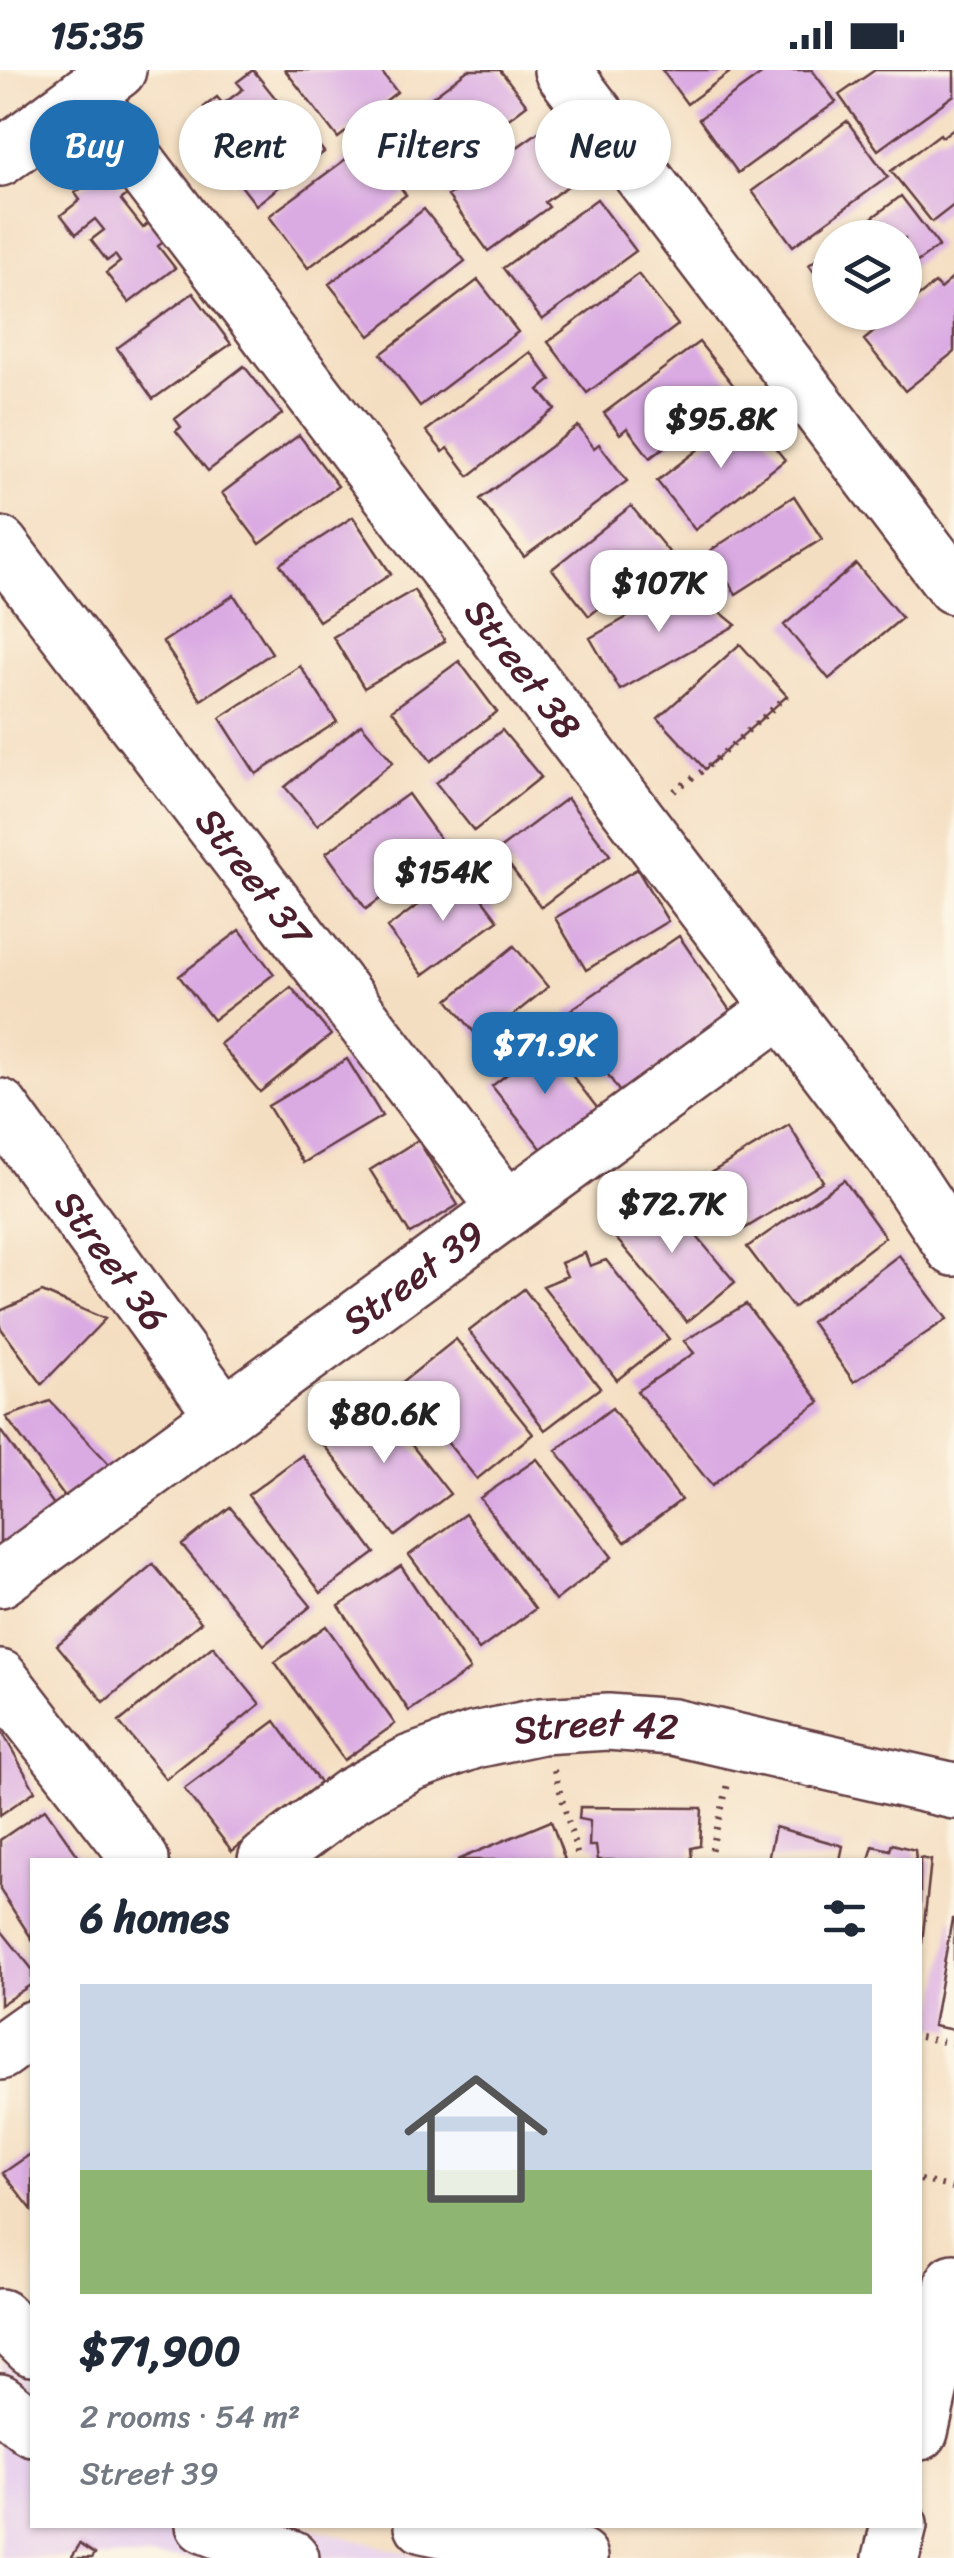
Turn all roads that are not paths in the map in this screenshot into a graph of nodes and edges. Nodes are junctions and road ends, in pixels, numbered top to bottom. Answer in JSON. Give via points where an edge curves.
{"nodes":[{"id":1,"x":562,"y":70,"type":"edge"},
{"id":2,"x":102,"y":82,"type":"edge"},
{"id":3,"x":0,"y":158,"type":"edge"},
{"id":4,"x":0,"y":545,"type":"edge"},
{"id":5,"x":954,"y":586,"type":"edge"},
{"id":6,"x":782,"y":1009,"type":"junction"},
{"id":7,"x":0,"y":1107,"type":"edge"},
{"id":8,"x":507,"y":1210,"type":"junction"},
{"id":9,"x":954,"y":1248,"type":"edge"},
{"id":10,"x":224,"y":1415,"type":"junction"},
{"id":11,"x":0,"y":1578,"type":"edge"},
{"id":12,"x":0,"y":1678,"type":"edge"},
{"id":13,"x":954,"y":1791,"type":"edge"},
{"id":14,"x":140,"y":1858,"type":"edge"},
{"id":15,"x":269,"y":1858,"type":"edge"},
{"id":16,"x":30,"y":2030,"type":"edge"},
{"id":17,"x":0,"y":2052,"type":"edge"},
{"id":18,"x":954,"y":2282,"type":"edge"},
{"id":19,"x":0,"y":2317,"type":"edge"},
{"id":20,"x":30,"y":2346,"type":"edge"},
{"id":21,"x":0,"y":2402,"type":"edge"},
{"id":22,"x":922,"y":2423,"type":"edge"},
{"id":23,"x":30,"y":2426,"type":"edge"},
{"id":24,"x":212,"y":2528,"type":"edge"},
{"id":25,"x":437,"y":2528,"type":"edge"},
{"id":26,"x":898,"y":2528,"type":"edge"},
{"id":27,"x":290,"y":2558,"type":"edge"},
{"id":28,"x":580,"y":2558,"type":"edge"},
{"id":29,"x":892,"y":2558,"type":"edge"}],
"edges":[{"from":1,"to":5,"type":"street"},
{"from":2,"to":3,"type":"street"},
{"from":2,"to":6,"type":"street","name":"Street 38"},
{"from":4,"to":8,"type":"street","name":"Street 37"},
{"from":6,"to":8,"type":"street","name":"Street 39"},
{"from":6,"to":9,"type":"street","name":"Street 38"},
{"from":7,"to":10,"type":"street","name":"Street 36"},
{"from":8,"to":10,"type":"street","name":"Street 39"},
{"from":10,"to":11,"type":"street","name":"Street 39"},
{"from":12,"to":14,"type":"street"},
{"from":13,"to":15,"type":"street","name":"Street 42","via":[[674,1727],[541,1726],[412,1763],[352,1796]]},
{"from":16,"to":17,"type":"street"},
{"from":18,"to":22,"type":"street"},
{"from":19,"to":20,"type":"street"},
{"from":21,"to":23,"type":"street"},
{"from":24,"to":27,"type":"street"},
{"from":25,"to":28,"type":"street"},
{"from":26,"to":29,"type":"street"}]}
